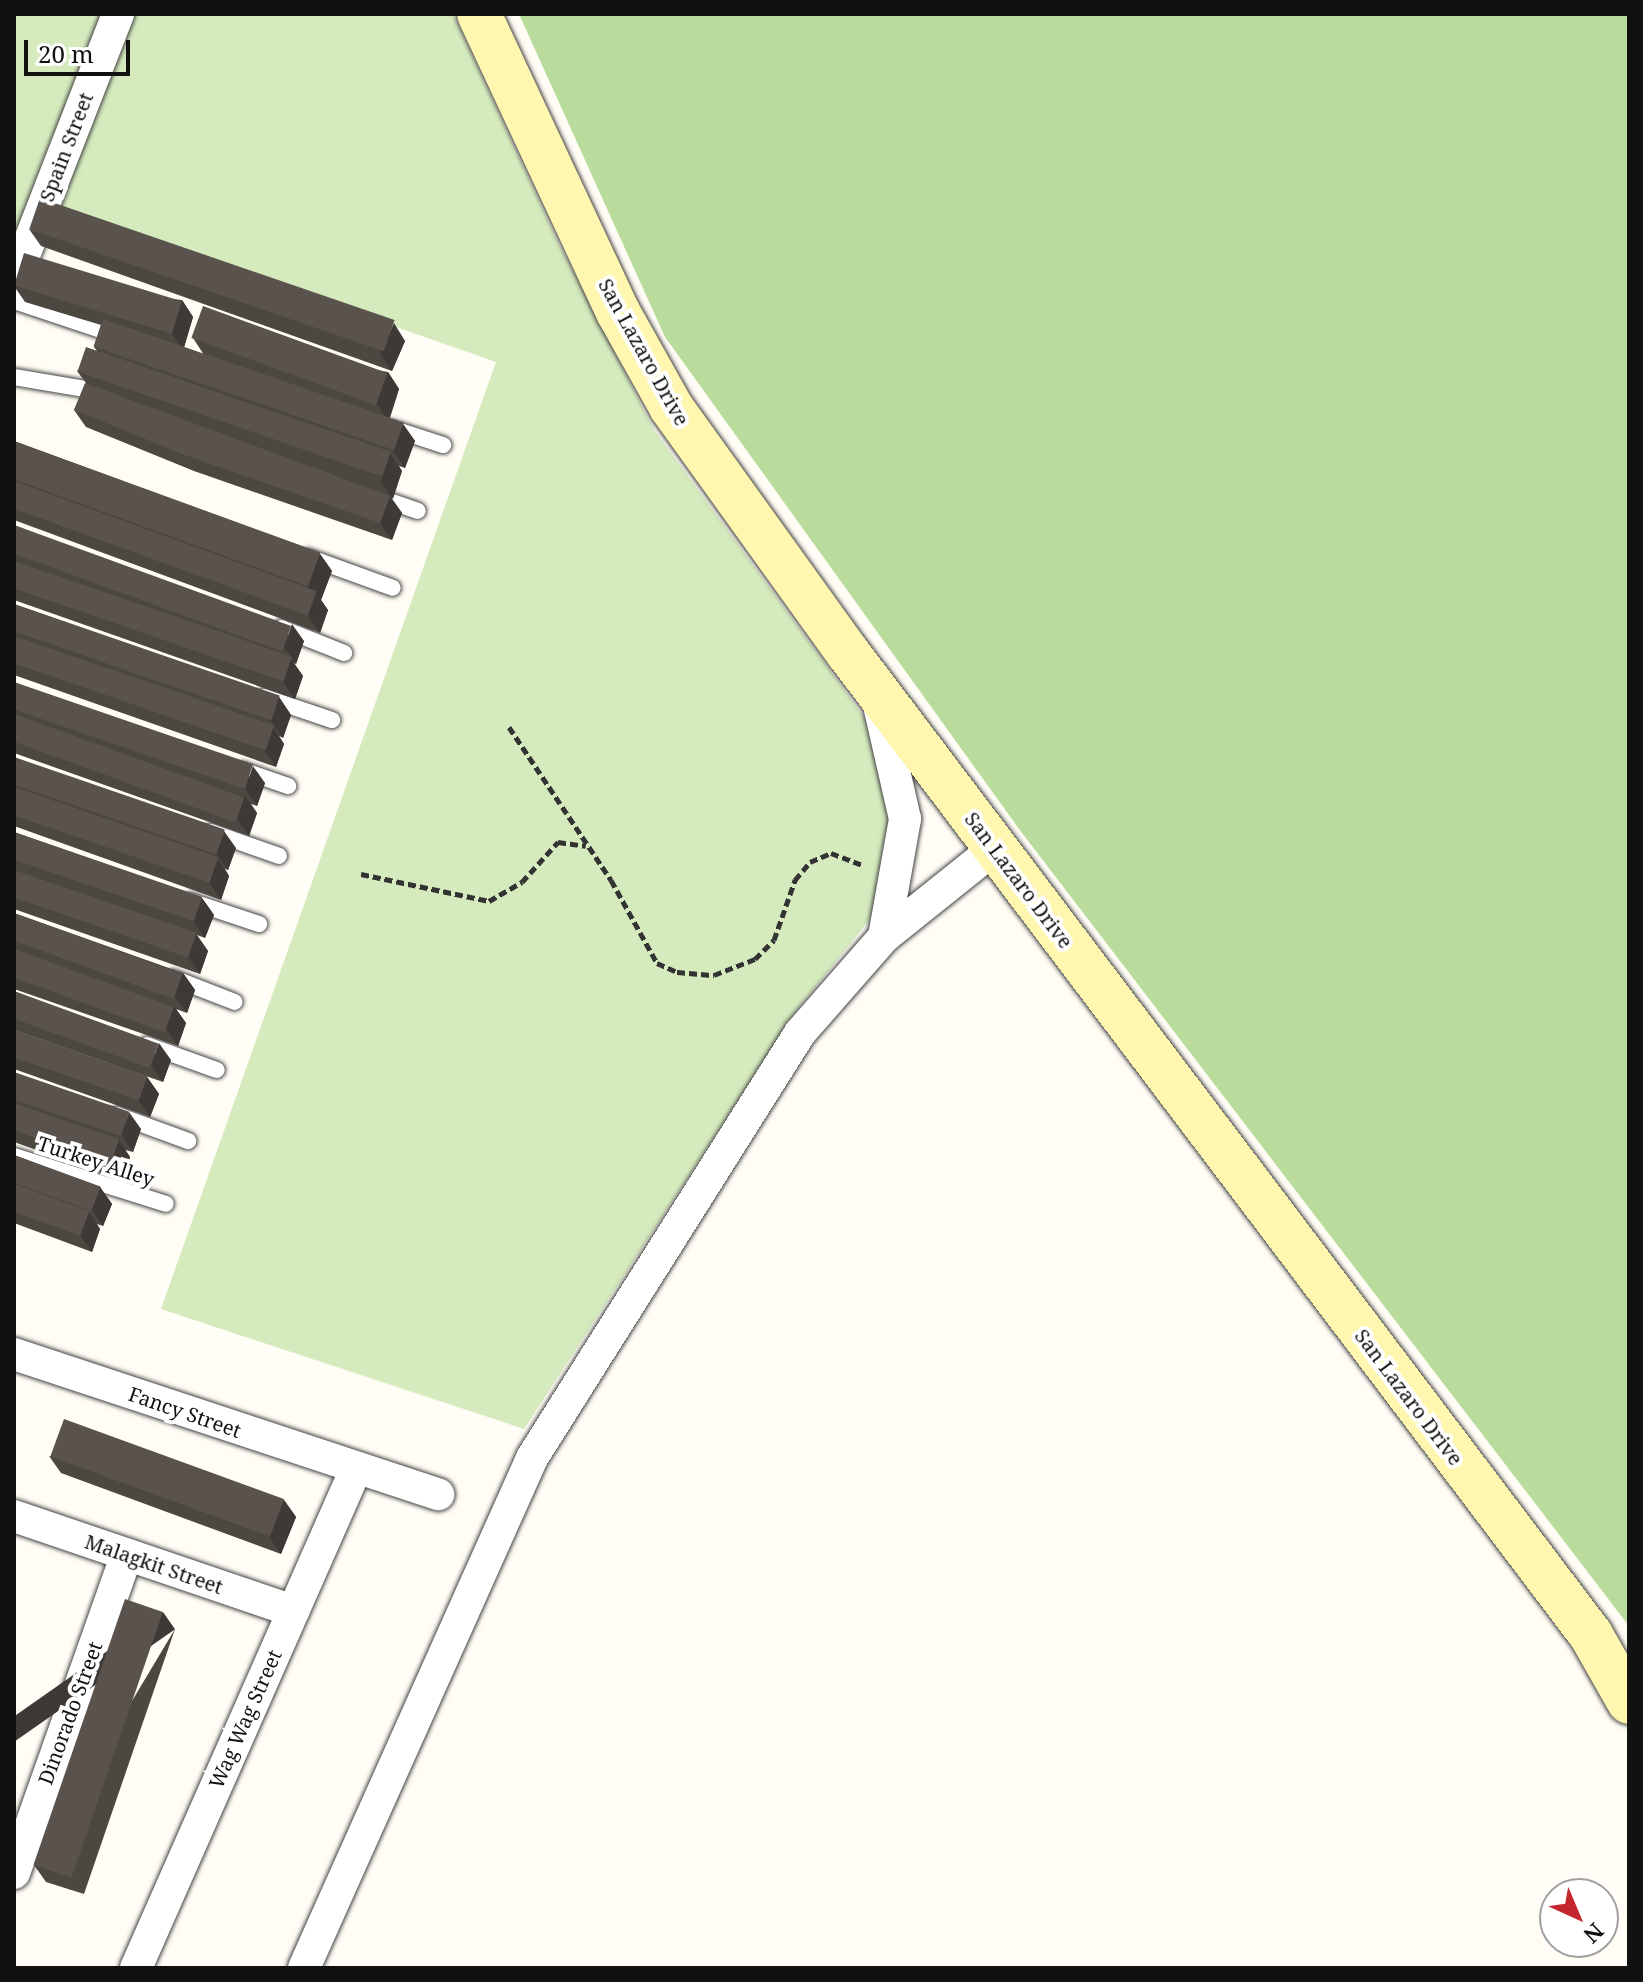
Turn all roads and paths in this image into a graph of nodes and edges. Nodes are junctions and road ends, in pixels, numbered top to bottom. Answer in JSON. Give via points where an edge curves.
{"nodes":[{"id":1,"x":118,"y":14,"type":"edge"},
{"id":2,"x":479,"y":14,"type":"edge"},
{"id":3,"x":14,"y":281,"type":"edge"},
{"id":4,"x":14,"y":301,"type":"edge"},
{"id":5,"x":132,"y":341,"type":"edge"},
{"id":6,"x":14,"y":377,"type":"edge"},
{"id":7,"x":120,"y":400,"type":"edge"},
{"id":8,"x":369,"y":420,"type":"edge"},
{"id":9,"x":443,"y":445,"type":"dead end"},
{"id":10,"x":360,"y":491,"type":"edge"},
{"id":11,"x":418,"y":511,"type":"dead end"},
{"id":12,"x":291,"y":550,"type":"edge"},
{"id":13,"x":393,"y":588,"type":"dead end"},
{"id":14,"x":260,"y":620,"type":"edge"},
{"id":15,"x":344,"y":653,"type":"dead end"},
{"id":16,"x":242,"y":690,"type":"edge"},
{"id":17,"x":875,"y":690,"type":"junction"},
{"id":18,"x":332,"y":720,"type":"dead end"},
{"id":19,"x":509,"y":727,"type":"dead end"},
{"id":20,"x":230,"y":765,"type":"edge"},
{"id":21,"x":288,"y":786,"type":"dead end"},
{"id":22,"x":190,"y":824,"type":"edge"},
{"id":23,"x":587,"y":846,"type":"junction"},
{"id":24,"x":995,"y":848,"type":"junction"},
{"id":25,"x":279,"y":856,"type":"dead end"},
{"id":26,"x":361,"y":874,"type":"dead end"},
{"id":27,"x":172,"y":895,"type":"edge"},
{"id":28,"x":895,"y":897,"type":"junction"},
{"id":29,"x":259,"y":924,"type":"dead end"},
{"id":30,"x":884,"y":937,"type":"junction"},
{"id":31,"x":162,"y":974,"type":"edge"},
{"id":32,"x":235,"y":1002,"type":"dead end"},
{"id":33,"x":130,"y":1039,"type":"edge"},
{"id":34,"x":217,"y":1070,"type":"dead end"},
{"id":35,"x":101,"y":1110,"type":"edge"},
{"id":36,"x":188,"y":1141,"type":"dead end"},
{"id":37,"x":14,"y":1156,"type":"edge"},
{"id":38,"x":166,"y":1204,"type":"dead end"},
{"id":39,"x":14,"y":1354,"type":"edge"},
{"id":40,"x":355,"y":1471,"type":"junction"},
{"id":41,"x":438,"y":1494,"type":"dead end"},
{"id":42,"x":14,"y":1516,"type":"edge"},
{"id":43,"x":127,"y":1554,"type":"junction"},
{"id":44,"x":293,"y":1611,"type":"junction"},
{"id":45,"x":1629,"y":1702,"type":"edge"},
{"id":46,"x":14,"y":1873,"type":"edge"},
{"id":47,"x":136,"y":1968,"type":"edge"},
{"id":48,"x":304,"y":1968,"type":"edge"}],
"edges":[{"from":1,"to":3,"type":"street","name":"Spain Street"},
{"from":2,"to":17,"type":"street","name":"San Lazaro Drive","via":[[618,312],[671,407]]},
{"from":4,"to":5,"type":"lane"},
{"from":6,"to":7,"type":"lane"},
{"from":8,"to":9,"type":"lane"},
{"from":10,"to":11,"type":"lane"},
{"from":12,"to":13,"type":"lane"},
{"from":14,"to":15,"type":"lane"},
{"from":16,"to":18,"type":"lane"},
{"from":17,"to":24,"type":"street","name":"San Lazaro Drive"},
{"from":17,"to":28,"type":"street","via":[[905,819]]},
{"from":19,"to":23,"type":"path"},
{"from":20,"to":21,"type":"lane"},
{"from":22,"to":25,"type":"lane"},
{"from":23,"to":26,"type":"path","via":[[558,842],[522,882],[489,901]]},
{"from":23,"to":28,"type":"path","via":[[657,963],[677,972],[714,975],[755,959],[774,940],[795,880],[810,862],[831,853],[875,873]]},
{"from":24,"to":30,"type":"street"},
{"from":24,"to":45,"type":"street","name":"San Lazaro Drive","via":[[1591,1635]]},
{"from":27,"to":29,"type":"lane"},
{"from":28,"to":30,"type":"street"},
{"from":30,"to":48,"type":"street","via":[[800,1033],[532,1458]]},
{"from":31,"to":32,"type":"lane"},
{"from":33,"to":34,"type":"lane"},
{"from":35,"to":36,"type":"lane"},
{"from":37,"to":38,"type":"lane","name":"Turkey Alley"},
{"from":39,"to":40,"type":"street","name":"Fancy Street"},
{"from":40,"to":41,"type":"street","name":"Fancy Street"},
{"from":40,"to":44,"type":"street","name":"Wag Wag Street"},
{"from":42,"to":43,"type":"street","name":"Malagkit Street"},
{"from":43,"to":44,"type":"street","name":"Malagkit Street"},
{"from":43,"to":46,"type":"street","name":"Dinorado Street"},
{"from":44,"to":47,"type":"street","name":"Wag Wag Street"}]}
